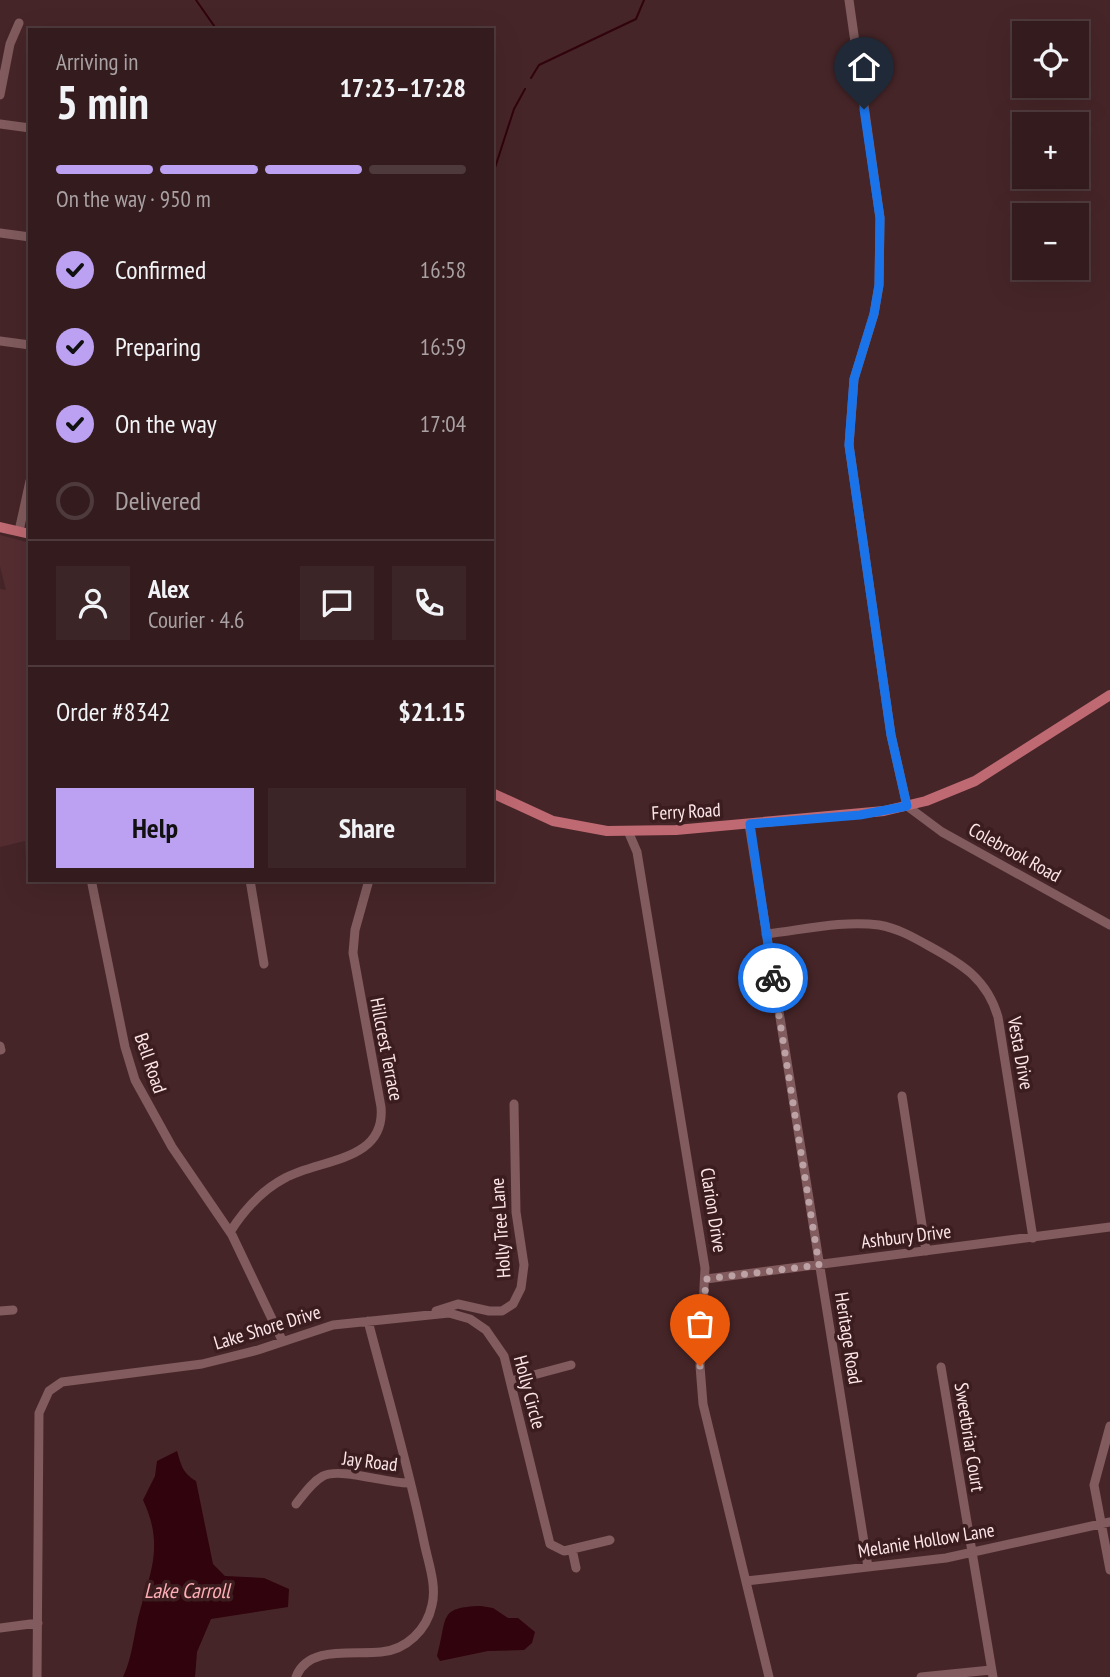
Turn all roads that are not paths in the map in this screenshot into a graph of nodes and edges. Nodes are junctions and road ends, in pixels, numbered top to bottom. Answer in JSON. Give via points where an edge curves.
{"nodes":[{"id":1,"x":849,"y":0,"type":"edge"},
{"id":2,"x":19,"y":23,"type":"dead end"},
{"id":3,"x":0,"y":94,"type":"edge"},
{"id":4,"x":0,"y":124,"type":"edge"},
{"id":5,"x":28,"y":128,"type":"edge"},
{"id":6,"x":0,"y":233,"type":"edge"},
{"id":7,"x":28,"y":237,"type":"edge"},
{"id":8,"x":0,"y":341,"type":"edge"},
{"id":9,"x":28,"y":345,"type":"edge"},
{"id":10,"x":28,"y":501,"type":"edge"},
{"id":11,"x":0,"y":527,"type":"edge"},
{"id":12,"x":25,"y":532,"type":"edge"},
{"id":13,"x":1110,"y":695,"type":"edge"},
{"id":14,"x":494,"y":794,"type":"edge"},
{"id":15,"x":907,"y":806,"type":"junction"},
{"id":16,"x":750,"y":824,"type":"junction"},
{"id":17,"x":628,"y":831,"type":"junction"},
{"id":18,"x":250,"y":882,"type":"edge"},
{"id":19,"x":368,"y":882,"type":"edge"},
{"id":20,"x":92,"y":884,"type":"dead end"},
{"id":21,"x":1110,"y":925,"type":"edge"},
{"id":22,"x":766,"y":934,"type":"junction"},
{"id":23,"x":264,"y":964,"type":"dead end"},
{"id":24,"x":902,"y":1097,"type":"dead end"},
{"id":25,"x":514,"y":1104,"type":"dead end"},
{"id":26,"x":1110,"y":1227,"type":"edge"},
{"id":27,"x":230,"y":1231,"type":"junction"},
{"id":28,"x":1033,"y":1238,"type":"junction"},
{"id":29,"x":926,"y":1251,"type":"junction"},
{"id":30,"x":819,"y":1265,"type":"junction"},
{"id":31,"x":706,"y":1279,"type":"junction"},
{"id":32,"x":13,"y":1310,"type":"dead end"},
{"id":33,"x":0,"y":1311,"type":"edge"},
{"id":34,"x":431,"y":1313,"type":"junction"},
{"id":35,"x":368,"y":1321,"type":"junction"},
{"id":36,"x":282,"y":1340,"type":"junction"},
{"id":37,"x":571,"y":1366,"type":"dead end"},
{"id":38,"x":941,"y":1367,"type":"dead end"},
{"id":39,"x":511,"y":1381,"type":"junction"},
{"id":40,"x":1110,"y":1426,"type":"edge"},
{"id":41,"x":410,"y":1483,"type":"junction"},
{"id":42,"x":296,"y":1504,"type":"dead end"},
{"id":43,"x":1105,"y":1523,"type":"edge"},
{"id":44,"x":610,"y":1540,"type":"dead end"},
{"id":45,"x":572,"y":1549,"type":"junction"},
{"id":46,"x":972,"y":1553,"type":"junction"},
{"id":47,"x":868,"y":1567,"type":"junction"},
{"id":48,"x":576,"y":1568,"type":"dead end"},
{"id":49,"x":1110,"y":1570,"type":"edge"},
{"id":50,"x":746,"y":1581,"type":"junction"},
{"id":51,"x":38,"y":1623,"type":"junction"},
{"id":52,"x":0,"y":1628,"type":"edge"},
{"id":53,"x":992,"y":1674,"type":"edge"},
{"id":54,"x":37,"y":1677,"type":"edge"},
{"id":55,"x":296,"y":1677,"type":"edge"},
{"id":56,"x":769,"y":1677,"type":"edge"},
{"id":57,"x":921,"y":1677,"type":"edge"}],
"edges":[{"from":1,"to":15,"type":"street","via":[[880,218],[874,314],[854,379],[849,445],[891,735]]},
{"from":2,"to":3,"type":"street"},
{"from":4,"to":5,"type":"street"},
{"from":6,"to":7,"type":"street"},
{"from":8,"to":9,"type":"street"},
{"from":10,"to":12,"type":"street"},
{"from":11,"to":12,"type":"main road"},
{"from":13,"to":15,"type":"main road","name":"Ferry Road","via":[[996,770]]},
{"from":14,"to":17,"type":"main road","name":"Ferry Road","via":[[553,821]]},
{"from":15,"to":16,"type":"main road","name":"Ferry Road","via":[[860,815]]},
{"from":15,"to":21,"type":"street","name":"Colebrook Road","via":[[942,832]]},
{"from":16,"to":17,"type":"main road","name":"Ferry Road"},
{"from":16,"to":22,"type":"street","name":"Heritage Road"},
{"from":17,"to":31,"type":"street","name":"Clarion Drive","via":[[637,852]]},
{"from":18,"to":23,"type":"street"},
{"from":19,"to":27,"type":"street","name":"Hillcrest Terrace","via":[[353,953],[381,1107],[379,1129],[359,1152],[276,1182]]},
{"from":20,"to":27,"type":"street","name":"Bell Road","via":[[135,1080],[167,1140]]},
{"from":22,"to":28,"type":"street","name":"Vesta Drive","via":[[879,925],[906,933],[977,978],[998,1017]]},
{"from":22,"to":30,"type":"street","name":"Heritage Road"},
{"from":24,"to":29,"type":"street"},
{"from":25,"to":34,"type":"street","name":"Holly Tree Lane","via":[[516,1212],[524,1265],[521,1288],[513,1304],[502,1311],[458,1304]]},
{"from":26,"to":28,"type":"street","name":"Ashbury Drive"},
{"from":27,"to":36,"type":"street"},
{"from":28,"to":29,"type":"street","name":"Ashbury Drive"},
{"from":29,"to":30,"type":"street","name":"Ashbury Drive"},
{"from":30,"to":31,"type":"street","name":"Ashbury Drive"},
{"from":30,"to":47,"type":"street","name":"Heritage Road"},
{"from":31,"to":50,"type":"street","name":"Clarion Drive","via":[[701,1386]]},
{"from":32,"to":33,"type":"street"},
{"from":34,"to":35,"type":"street","name":"Holly Circle"},
{"from":34,"to":39,"type":"street","name":"Holly Circle","via":[[460,1315],[486,1330],[499,1346]]},
{"from":35,"to":36,"type":"street","name":"Lake Shore Drive","via":[[333,1325]]},
{"from":35,"to":41,"type":"street"},
{"from":36,"to":51,"type":"street","name":"Lake Shore Drive","via":[[202,1364],[70,1380],[49,1391],[39,1413]]},
{"from":37,"to":39,"type":"street"},
{"from":38,"to":46,"type":"street","name":"Sweetbriar Court"},
{"from":39,"to":45,"type":"street","name":"Holly Circle","via":[[548,1539],[559,1550]]},
{"from":40,"to":43,"type":"street","via":[[1094,1485]]},
{"from":41,"to":42,"type":"street","name":"Jay Road","via":[[329,1474],[316,1480]]},
{"from":41,"to":55,"type":"street","via":[[433,1585],[425,1624],[400,1647],[317,1656],[304,1662]]},
{"from":43,"to":46,"type":"street","name":"Melanie Hollow Lane"},
{"from":43,"to":49,"type":"street"},
{"from":44,"to":45,"type":"street"},
{"from":45,"to":48,"type":"street"},
{"from":46,"to":47,"type":"street","name":"Melanie Hollow Lane"},
{"from":46,"to":53,"type":"street","name":"Sweetbriar Court"},
{"from":47,"to":50,"type":"street","name":"Melanie Hollow Lane"},
{"from":50,"to":56,"type":"street","name":"Clarion Drive"},
{"from":51,"to":52,"type":"street"},
{"from":51,"to":54,"type":"street","name":"Lake Shore Drive"},
{"from":53,"to":57,"type":"street"}]}
